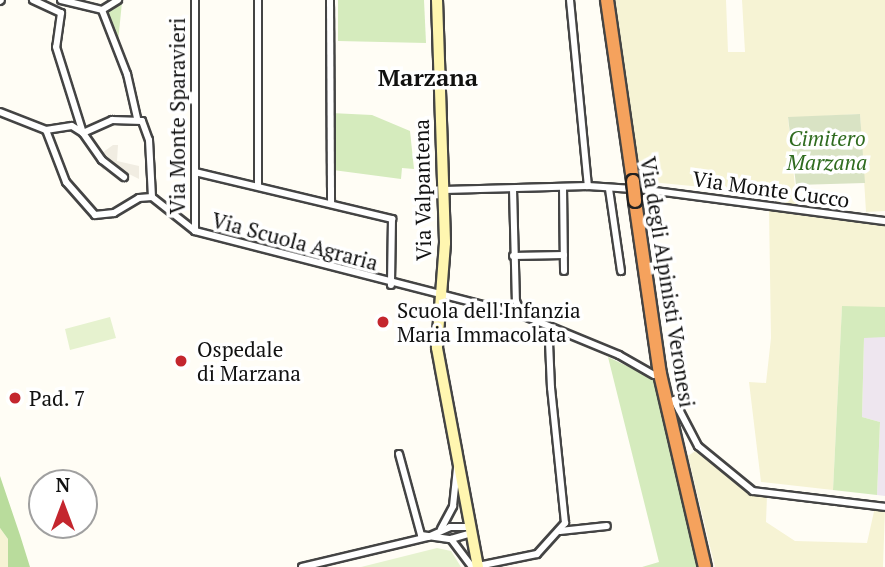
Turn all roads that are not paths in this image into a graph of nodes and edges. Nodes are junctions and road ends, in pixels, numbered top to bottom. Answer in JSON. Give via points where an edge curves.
{"nodes":[{"id":1,"x":33,"y":0,"type":"edge"},
{"id":2,"x":61,"y":0,"type":"edge"},
{"id":3,"x":118,"y":0,"type":"edge"},
{"id":4,"x":195,"y":0,"type":"edge"},
{"id":5,"x":258,"y":0,"type":"edge"},
{"id":6,"x":330,"y":0,"type":"edge"},
{"id":7,"x":437,"y":0,"type":"edge"},
{"id":8,"x":570,"y":0,"type":"edge"},
{"id":9,"x":607,"y":0,"type":"edge"},
{"id":10,"x":102,"y":10,"type":"junction"},
{"id":11,"x":0,"y":112,"type":"edge"},
{"id":12,"x":137,"y":118,"type":"junction"},
{"id":13,"x":46,"y":131,"type":"junction"},
{"id":14,"x":83,"y":132,"type":"junction"},
{"id":15,"x":195,"y":172,"type":"junction"},
{"id":16,"x":124,"y":177,"type":"dead end"},
{"id":17,"x":258,"y":185,"type":"junction"},
{"id":18,"x":588,"y":186,"type":"junction"},
{"id":19,"x":564,"y":187,"type":"junction"},
{"id":20,"x":513,"y":189,"type":"junction"},
{"id":21,"x":609,"y":189,"type":"junction"},
{"id":22,"x":444,"y":190,"type":"junction"},
{"id":23,"x":152,"y":197,"type":"junction"},
{"id":24,"x":331,"y":203,"type":"junction"},
{"id":25,"x":885,"y":221,"type":"edge"},
{"id":26,"x":195,"y":231,"type":"junction"},
{"id":27,"x":564,"y":255,"type":"junction"},
{"id":28,"x":513,"y":256,"type":"junction"},
{"id":29,"x":564,"y":271,"type":"dead end"},
{"id":30,"x":621,"y":271,"type":"dead end"},
{"id":31,"x":391,"y":285,"type":"junction"},
{"id":32,"x":440,"y":296,"type":"junction"},
{"id":33,"x":522,"y":315,"type":"junction"},
{"id":34,"x":554,"y":329,"type":"junction"},
{"id":35,"x":654,"y":375,"type":"dead end"},
{"id":36,"x":674,"y":400,"type":"dead end"},
{"id":37,"x":399,"y":454,"type":"dead end"},
{"id":38,"x":457,"y":465,"type":"junction"},
{"id":39,"x":885,"y":507,"type":"edge"},
{"id":40,"x":607,"y":526,"type":"dead end"},
{"id":41,"x":471,"y":530,"type":"junction"},
{"id":42,"x":440,"y":531,"type":"junction"},
{"id":43,"x":559,"y":531,"type":"junction"},
{"id":44,"x":428,"y":537,"type":"junction"},
{"id":45,"x":452,"y":539,"type":"junction"},
{"id":46,"x":302,"y":567,"type":"edge"},
{"id":47,"x":472,"y":567,"type":"edge"},
{"id":48,"x":478,"y":567,"type":"edge"},
{"id":49,"x":705,"y":567,"type":"edge"}],
"edges":[{"from":1,"to":14,"type":"street","via":[[61,13],[56,47]]},
{"from":2,"to":10,"type":"street"},
{"from":3,"to":10,"type":"street"},
{"from":4,"to":15,"type":"street","name":"Via Monte Sparavieri"},
{"from":5,"to":17,"type":"street"},
{"from":6,"to":24,"type":"street"},
{"from":7,"to":22,"type":"street","name":"Via Valpantena"},
{"from":8,"to":18,"type":"street"},
{"from":9,"to":49,"type":"highway","name":"Via degli Alpinisti Veronesi","bridge":true,"via":[[660,374]]},
{"from":10,"to":12,"type":"street","via":[[124,65]]},
{"from":11,"to":13,"type":"street"},
{"from":12,"to":14,"type":"street","via":[[112,120]]},
{"from":12,"to":23,"type":"street","via":[[145,125],[149,140]]},
{"from":13,"to":14,"type":"street","via":[[72,126]]},
{"from":13,"to":23,"type":"street","via":[[66,182],[100,216],[139,198]]},
{"from":14,"to":16,"type":"street","via":[[102,160]]},
{"from":15,"to":17,"type":"street"},
{"from":15,"to":26,"type":"street","name":"Via Monte Sparavieri"},
{"from":17,"to":24,"type":"street"},
{"from":18,"to":19,"type":"street","name":"Via Monte Cucco"},
{"from":18,"to":21,"type":"street","name":"Via Monte Cucco"},
{"from":19,"to":20,"type":"street","name":"Via Monte Cucco"},
{"from":19,"to":27,"type":"street"},
{"from":20,"to":22,"type":"street","name":"Via Monte Cucco"},
{"from":20,"to":28,"type":"street"},
{"from":21,"to":25,"type":"street","name":"Via Monte Cucco","via":[[680,193]]},
{"from":21,"to":30,"type":"street"},
{"from":22,"to":32,"type":"street","name":"Via Valpantena"},
{"from":23,"to":26,"type":"street","name":"Via Scuola Agraria"},
{"from":24,"to":31,"type":"street","via":[[392,219]]},
{"from":26,"to":31,"type":"street","name":"Via Scuola Agraria"},
{"from":27,"to":28,"type":"street"},
{"from":27,"to":29,"type":"street"},
{"from":28,"to":33,"type":"street","via":[[516,301]]},
{"from":31,"to":32,"type":"street","name":"Via Scuola Agraria"},
{"from":32,"to":33,"type":"street","via":[[454,295]]},
{"from":32,"to":38,"type":"street","name":"Via Valpantena","via":[[439,371]]},
{"from":33,"to":34,"type":"street"},
{"from":34,"to":35,"type":"street","via":[[619,355]]},
{"from":34,"to":43,"type":"street","via":[[549,343],[565,523]]},
{"from":36,"to":39,"type":"street","via":[[698,446],[754,491]]},
{"from":37,"to":44,"type":"street","via":[[416,524],[421,535]]},
{"from":38,"to":41,"type":"street","name":"Via Valpantena"},
{"from":38,"to":42,"type":"street","via":[[453,506]]},
{"from":40,"to":43,"type":"street"},
{"from":41,"to":42,"type":"street"},
{"from":41,"to":45,"type":"street"},
{"from":41,"to":48,"type":"street","name":"Via Valpantena"},
{"from":42,"to":44,"type":"street"},
{"from":43,"to":48,"type":"street","name":"Via Valpantena","via":[[537,554]]},
{"from":44,"to":45,"type":"street"},
{"from":44,"to":46,"type":"street"},
{"from":45,"to":47,"type":"street"}]}
